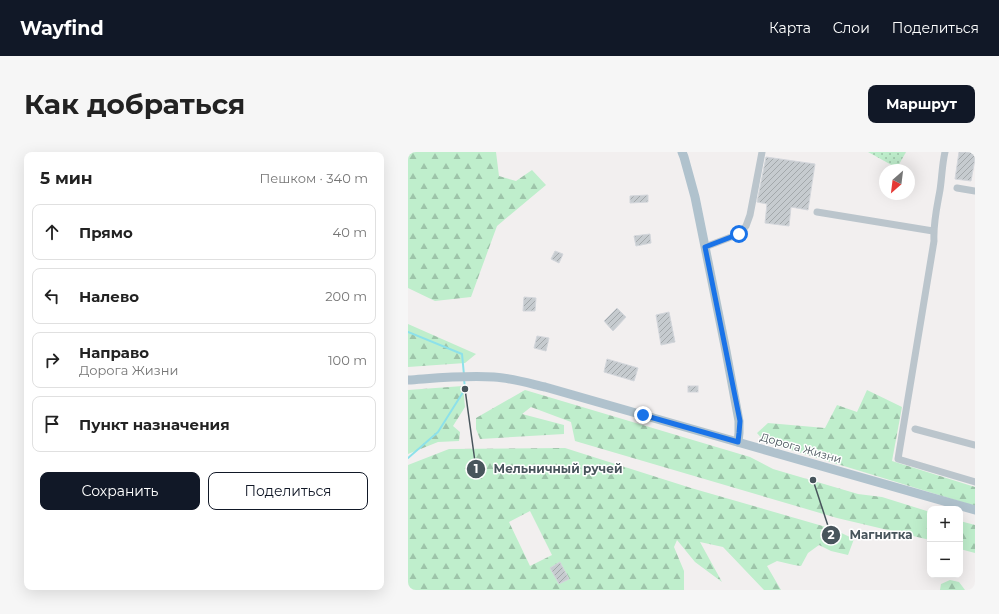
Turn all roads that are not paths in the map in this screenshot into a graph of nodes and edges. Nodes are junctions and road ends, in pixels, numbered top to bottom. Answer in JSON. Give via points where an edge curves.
{"nodes":[{"id":1,"x":682,"y":152,"type":"edge"},
{"id":2,"x":762,"y":152,"type":"edge"},
{"id":3,"x":945,"y":152,"type":"edge"},
{"id":4,"x":957,"y":188,"type":"dead end"},
{"id":5,"x":975,"y":191,"type":"edge"},
{"id":6,"x":817,"y":212,"type":"dead end"},
{"id":7,"x":933,"y":231,"type":"junction"},
{"id":8,"x":705,"y":247,"type":"junction"},
{"id":9,"x":408,"y":380,"type":"edge"},
{"id":10,"x":915,"y":429,"type":"dead end"},
{"id":11,"x":738,"y":442,"type":"junction"},
{"id":12,"x":975,"y":445,"type":"edge"},
{"id":13,"x":975,"y":481,"type":"edge"},
{"id":14,"x":975,"y":510,"type":"edge"}],
"edges":[{"from":1,"to":8,"type":"main road","via":[[695,197]]},
{"from":2,"to":8,"type":"street","via":[[746,226],[739,234]]},
{"from":3,"to":7,"type":"street"},
{"from":4,"to":5,"type":"street"},
{"from":6,"to":7,"type":"street"},
{"from":7,"to":13,"type":"street","via":[[934,241],[898,459]]},
{"from":8,"to":11,"type":"main road","via":[[740,421]]},
{"from":9,"to":11,"type":"main road","name":"Дорога Жизни","via":[[469,376],[521,381]]},
{"from":10,"to":12,"type":"street"},
{"from":11,"to":14,"type":"main road","name":"Дорога Жизни"}]}
